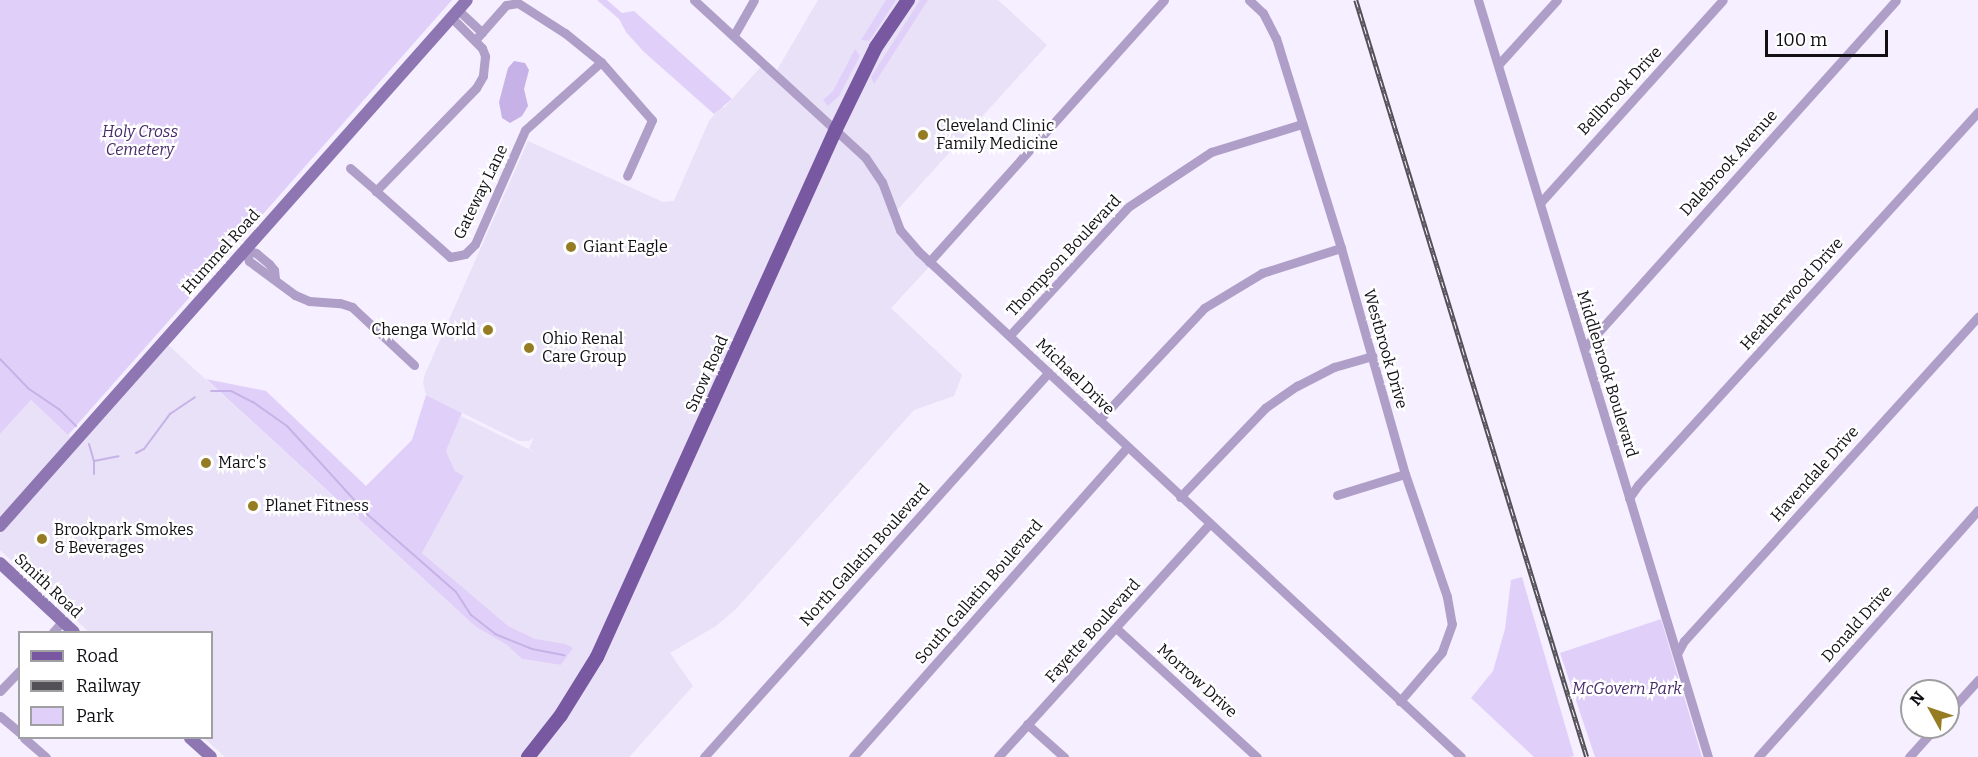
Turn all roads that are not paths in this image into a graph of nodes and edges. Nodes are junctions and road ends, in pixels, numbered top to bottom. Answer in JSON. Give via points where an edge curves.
{"nodes":[{"id":1,"x":468,"y":0,"type":"edge"},
{"id":2,"x":694,"y":0,"type":"edge"},
{"id":3,"x":754,"y":0,"type":"edge"},
{"id":4,"x":908,"y":0,"type":"edge"},
{"id":5,"x":1164,"y":0,"type":"edge"},
{"id":6,"x":1249,"y":0,"type":"edge"},
{"id":7,"x":1478,"y":0,"type":"edge"},
{"id":8,"x":1557,"y":0,"type":"edge"},
{"id":9,"x":1724,"y":0,"type":"edge"},
{"id":10,"x":1896,"y":0,"type":"edge"},
{"id":11,"x":455,"y":14,"type":"junction"},
{"id":12,"x":483,"y":32,"type":"junction"},
{"id":13,"x":734,"y":35,"type":"junction"},
{"id":14,"x":476,"y":39,"type":"junction"},
{"id":15,"x":601,"y":62,"type":"junction"},
{"id":16,"x":1498,"y":65,"type":"junction"},
{"id":17,"x":1978,"y":112,"type":"edge"},
{"id":18,"x":1302,"y":124,"type":"junction"},
{"id":19,"x":836,"y":129,"type":"junction"},
{"id":20,"x":350,"y":168,"type":"dead end"},
{"id":21,"x":627,"y":176,"type":"dead end"},
{"id":22,"x":376,"y":191,"type":"junction"},
{"id":23,"x":1540,"y":203,"type":"junction"},
{"id":24,"x":1341,"y":248,"type":"junction"},
{"id":25,"x":245,"y":250,"type":"junction"},
{"id":26,"x":929,"y":262,"type":"junction"},
{"id":27,"x":1978,"y":316,"type":"edge"},
{"id":28,"x":1010,"y":335,"type":"junction"},
{"id":29,"x":1584,"y":348,"type":"junction"},
{"id":30,"x":1372,"y":356,"type":"junction"},
{"id":31,"x":414,"y":365,"type":"dead end"},
{"id":32,"x":1048,"y":373,"type":"junction"},
{"id":33,"x":1099,"y":420,"type":"junction"},
{"id":34,"x":1127,"y":447,"type":"junction"},
{"id":35,"x":1406,"y":474,"type":"junction"},
{"id":36,"x":1337,"y":495,"type":"dead end"},
{"id":37,"x":1180,"y":497,"type":"junction"},
{"id":38,"x":1629,"y":498,"type":"junction"},
{"id":39,"x":1978,"y":510,"type":"edge"},
{"id":40,"x":1209,"y":524,"type":"junction"},
{"id":41,"x":0,"y":526,"type":"edge"},
{"id":42,"x":0,"y":563,"type":"edge"},
{"id":43,"x":62,"y":622,"type":"junction"},
{"id":44,"x":1116,"y":628,"type":"junction"},
{"id":45,"x":55,"y":631,"type":"edge"},
{"id":46,"x":72,"y":631,"type":"edge"},
{"id":47,"x":1677,"y":654,"type":"junction"},
{"id":48,"x":18,"y":672,"type":"edge"},
{"id":49,"x":1978,"y":680,"type":"edge"},
{"id":50,"x":0,"y":691,"type":"edge"},
{"id":51,"x":1960,"y":700,"type":"edge"},
{"id":52,"x":1400,"y":701,"type":"junction"},
{"id":53,"x":0,"y":716,"type":"edge"},
{"id":54,"x":1027,"y":724,"type":"junction"},
{"id":55,"x":18,"y":731,"type":"edge"},
{"id":56,"x":25,"y":739,"type":"edge"},
{"id":57,"x":191,"y":739,"type":"edge"},
{"id":58,"x":1925,"y":739,"type":"edge"},
{"id":59,"x":46,"y":757,"type":"edge"},
{"id":60,"x":211,"y":757,"type":"edge"},
{"id":61,"x":528,"y":757,"type":"edge"},
{"id":62,"x":704,"y":757,"type":"edge"},
{"id":63,"x":853,"y":757,"type":"edge"},
{"id":64,"x":998,"y":757,"type":"edge"},
{"id":65,"x":1064,"y":757,"type":"edge"},
{"id":66,"x":1257,"y":757,"type":"edge"},
{"id":67,"x":1461,"y":757,"type":"edge"},
{"id":68,"x":1708,"y":757,"type":"edge"},
{"id":69,"x":1758,"y":757,"type":"edge"},
{"id":70,"x":1909,"y":757,"type":"edge"}],
"edges":[{"from":1,"to":11,"type":"street","name":"Hummel Road"},
{"from":2,"to":13,"type":"street","name":"Michael Drive"},
{"from":3,"to":13,"type":"street"},
{"from":4,"to":19,"type":"main road","name":"Snow Road","via":[[876,47]]},
{"from":5,"to":26,"type":"street"},
{"from":6,"to":18,"type":"street","name":"Westbrook Drive","via":[[1263,13],[1276,38]]},
{"from":7,"to":16,"type":"street","name":"Middlebrook Boulevard"},
{"from":8,"to":16,"type":"street"},
{"from":9,"to":23,"type":"street","name":"Bellbrook Drive"},
{"from":10,"to":29,"type":"street","name":"Dalebrook Avenue"},
{"from":11,"to":12,"type":"street"},
{"from":11,"to":14,"type":"street"},
{"from":11,"to":25,"type":"street","name":"Hummel Road"},
{"from":12,"to":14,"type":"street"},
{"from":12,"to":15,"type":"street","via":[[506,5],[518,3]]},
{"from":13,"to":19,"type":"street","name":"Michael Drive"},
{"from":14,"to":22,"type":"street","via":[[485,56],[483,76],[476,88]]},
{"from":15,"to":21,"type":"street","via":[[652,120]]},
{"from":15,"to":22,"type":"street","name":"Gateway Lane","via":[[525,130],[480,236],[465,254],[450,256]]},
{"from":16,"to":23,"type":"street","name":"Middlebrook Boulevard"},
{"from":17,"to":38,"type":"street","name":"Heatherwood Drive"},
{"from":18,"to":24,"type":"street","name":"Westbrook Drive"},
{"from":18,"to":28,"type":"street","name":"Thompson Boulevard","via":[[1211,152],[1128,207]]},
{"from":19,"to":26,"type":"street","name":"Michael Drive","via":[[873,168],[900,230]]},
{"from":19,"to":61,"type":"main road","name":"Snow Road","via":[[597,657],[565,710]]},
{"from":20,"to":22,"type":"street","name":"Gateway Lane"},
{"from":23,"to":29,"type":"street","name":"Middlebrook Boulevard"},
{"from":24,"to":30,"type":"street","name":"Westbrook Drive"},
{"from":24,"to":33,"type":"street","via":[[1262,273],[1204,308]]},
{"from":25,"to":31,"type":"street","via":[[256,252],[269,264],[288,291],[305,299],[352,307]]},
{"from":25,"to":41,"type":"street","name":"Hummel Road"},
{"from":26,"to":28,"type":"street","name":"Michael Drive"},
{"from":27,"to":47,"type":"street","name":"Havendale Drive","via":[[1684,641]]},
{"from":28,"to":32,"type":"street","name":"Michael Drive"},
{"from":29,"to":38,"type":"street","name":"Middlebrook Boulevard"},
{"from":30,"to":35,"type":"street","name":"Westbrook Drive"},
{"from":30,"to":37,"type":"street","via":[[1334,367],[1265,408]]},
{"from":32,"to":33,"type":"street","name":"Michael Drive"},
{"from":32,"to":62,"type":"street","name":"North Gallatin Boulevard"},
{"from":33,"to":34,"type":"street","name":"Michael Drive"},
{"from":34,"to":37,"type":"street","name":"Michael Drive"},
{"from":34,"to":63,"type":"street","name":"South Gallatin Boulevard"},
{"from":35,"to":36,"type":"street"},
{"from":35,"to":52,"type":"street","name":"Westbrook Drive","via":[[1447,597],[1452,624],[1442,652]]},
{"from":37,"to":40,"type":"street","name":"Michael Drive"},
{"from":38,"to":47,"type":"street","name":"Middlebrook Boulevard"},
{"from":39,"to":69,"type":"street","name":"Donald Drive"},
{"from":40,"to":44,"type":"street","name":"Fayette Boulevard"},
{"from":40,"to":52,"type":"street","name":"Michael Drive"},
{"from":42,"to":43,"type":"street","name":"Smith Road"},
{"from":43,"to":45,"type":"street"},
{"from":43,"to":46,"type":"street","name":"Smith Road"},
{"from":44,"to":54,"type":"street","name":"Fayette Boulevard"},
{"from":44,"to":66,"type":"street","name":"Morrow Drive"},
{"from":47,"to":68,"type":"street","name":"Middlebrook Boulevard"},
{"from":48,"to":50,"type":"street"},
{"from":49,"to":51,"type":"street"},
{"from":52,"to":67,"type":"street","name":"Michael Drive"},
{"from":53,"to":55,"type":"street"},
{"from":54,"to":64,"type":"street","name":"Fayette Boulevard"},
{"from":54,"to":65,"type":"street"},
{"from":56,"to":59,"type":"street"},
{"from":57,"to":60,"type":"street"},
{"from":58,"to":70,"type":"street"}]}
